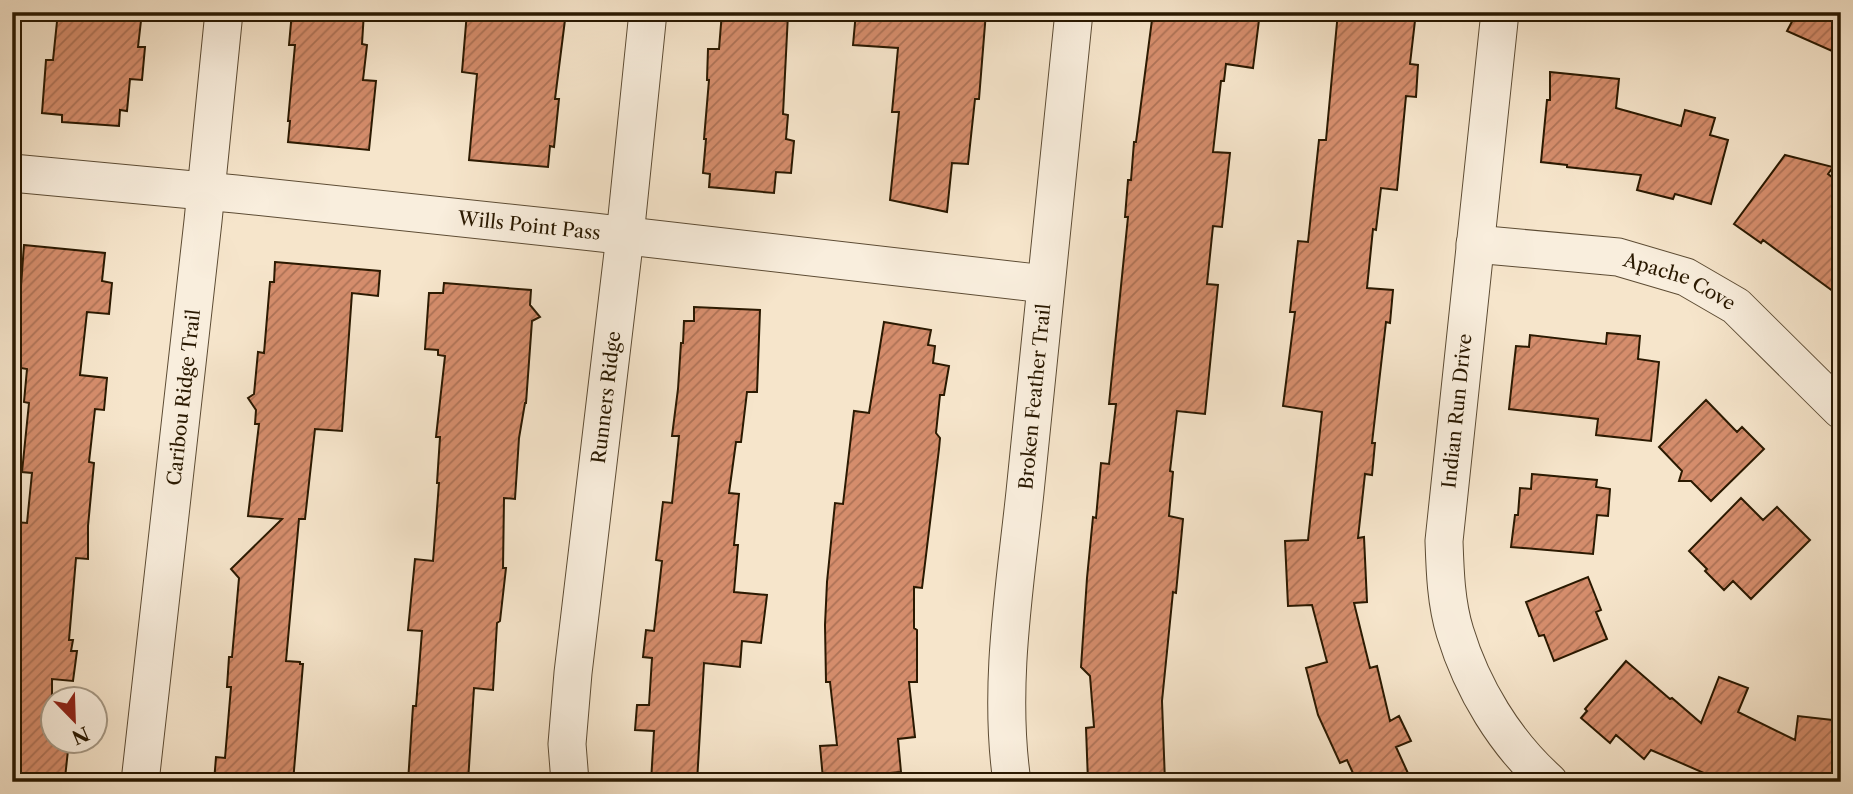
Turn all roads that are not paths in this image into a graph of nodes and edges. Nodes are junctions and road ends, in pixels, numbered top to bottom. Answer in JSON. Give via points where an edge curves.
{"nodes":[{"id":1,"x":224,"y":12,"type":"edge"},
{"id":2,"x":648,"y":12,"type":"edge"},
{"id":3,"x":1074,"y":12,"type":"edge"},
{"id":4,"x":1500,"y":12,"type":"edge"},
{"id":5,"x":12,"y":173,"type":"edge"},
{"id":6,"x":206,"y":191,"type":"junction"},
{"id":7,"x":625,"y":236,"type":"junction"},
{"id":8,"x":1475,"y":244,"type":"junction"},
{"id":9,"x":1045,"y":284,"type":"junction"},
{"id":10,"x":1841,"y":410,"type":"edge"},
{"id":11,"x":140,"y":782,"type":"edge"},
{"id":12,"x":570,"y":782,"type":"edge"},
{"id":13,"x":1012,"y":782,"type":"edge"},
{"id":14,"x":1549,"y":782,"type":"edge"}],
"edges":[{"from":1,"to":6,"type":"street","name":"Caribou Ridge Trail"},
{"from":2,"to":7,"type":"street","name":"Runners Ridge"},
{"from":3,"to":9,"type":"street","name":"Broken Feather Trail"},
{"from":4,"to":8,"type":"street","name":"Indian Run Drive"},
{"from":5,"to":6,"type":"street","name":"Wills Point Pass"},
{"from":6,"to":7,"type":"street","name":"Wills Point Pass"},
{"from":6,"to":11,"type":"street","name":"Caribou Ridge Trail"},
{"from":7,"to":9,"type":"street","name":"Wills Point Pass"},
{"from":7,"to":12,"type":"street","name":"Runners Ridge","via":[[573,673],[567,744]]},
{"from":8,"to":10,"type":"street","name":"Apache Cove","via":[[1618,257],[1686,277],[1736,306]]},
{"from":8,"to":14,"type":"street","name":"Indian Run Drive","via":[[1444,541],[1446,585],[1455,631],[1474,678],[1497,720],[1530,765]]},
{"from":9,"to":13,"type":"street","name":"Broken Feather Trail","via":[[1006,678]]}]}
